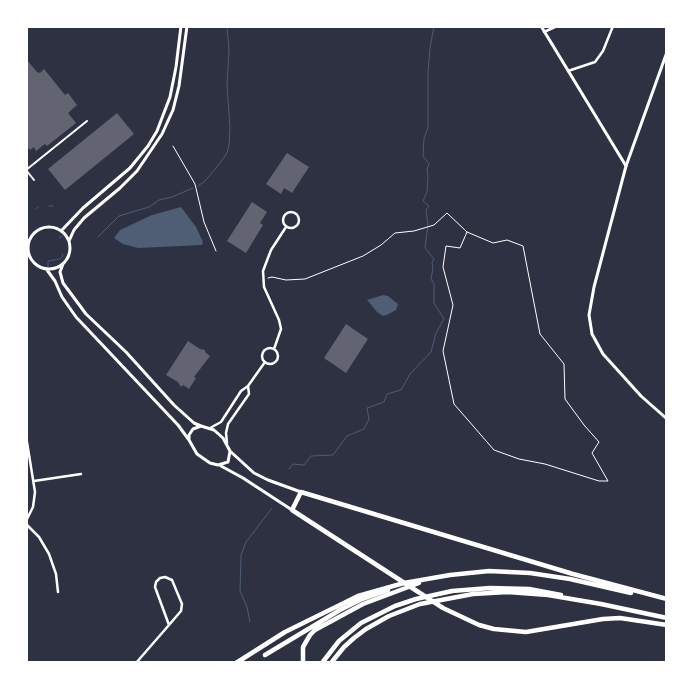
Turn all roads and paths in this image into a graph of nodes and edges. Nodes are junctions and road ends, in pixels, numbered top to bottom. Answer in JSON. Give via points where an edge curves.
{"nodes":[{"id":1,"x":181,"y":26,"type":"edge"},
{"id":2,"x":188,"y":26,"type":"edge"},
{"id":3,"x":541,"y":26,"type":"edge"},
{"id":4,"x":557,"y":26,"type":"edge"},
{"id":5,"x":613,"y":26,"type":"edge"},
{"id":6,"x":544,"y":32,"type":"junction"},
{"id":7,"x":667,"y":52,"type":"edge"},
{"id":8,"x":568,"y":71,"type":"junction"},
{"id":9,"x":87,"y":121,"type":"dead end"},
{"id":10,"x":173,"y":146,"type":"dead end"},
{"id":11,"x":626,"y":166,"type":"junction"},
{"id":12,"x":26,"y":170,"type":"edge"},
{"id":13,"x":34,"y":180,"type":"dead end"},
{"id":14,"x":286,"y":227,"type":"junction"},
{"id":15,"x":61,"y":230,"type":"junction"},
{"id":16,"x":467,"y":232,"type":"junction"},
{"id":17,"x":26,"y":234,"type":"edge"},
{"id":18,"x":33,"y":234,"type":"junction"},
{"id":19,"x":69,"y":241,"type":"junction"},
{"id":20,"x":27,"y":246,"type":"edge"},
{"id":21,"x":216,"y":251,"type":"dead end"},
{"id":22,"x":63,"y":264,"type":"junction"},
{"id":23,"x":47,"y":270,"type":"junction"},
{"id":24,"x":268,"y":278,"type":"dead end"},
{"id":25,"x":274,"y":349,"type":"junction"},
{"id":26,"x":264,"y":362,"type":"junction"},
{"id":27,"x":248,"y":386,"type":"junction"},
{"id":28,"x":667,"y":419,"type":"edge"},
{"id":29,"x":201,"y":426,"type":"junction"},
{"id":30,"x":210,"y":428,"type":"junction"},
{"id":31,"x":26,"y":436,"type":"edge"},
{"id":32,"x":189,"y":440,"type":"junction"},
{"id":33,"x":227,"y":443,"type":"junction"},
{"id":34,"x":230,"y":451,"type":"junction"},
{"id":35,"x":218,"y":465,"type":"junction"},
{"id":36,"x":81,"y":474,"type":"dead end"},
{"id":37,"x":34,"y":481,"type":"junction"},
{"id":38,"x":301,"y":492,"type":"junction"},
{"id":39,"x":292,"y":510,"type":"junction"},
{"id":40,"x":26,"y":522,"type":"edge"},
{"id":41,"x":432,"y":578,"type":"junction"},
{"id":42,"x":58,"y":592,"type":"dead end"},
{"id":43,"x":378,"y":594,"type":"junction"},
{"id":44,"x":667,"y":600,"type":"edge"},
{"id":45,"x":601,"y":604,"type":"junction"},
{"id":46,"x":667,"y":618,"type":"edge"},
{"id":47,"x":169,"y":625,"type":"junction"},
{"id":48,"x":667,"y":625,"type":"edge"},
{"id":49,"x":265,"y":655,"type":"dead end"},
{"id":50,"x":136,"y":663,"type":"edge"},
{"id":51,"x":236,"y":663,"type":"edge"},
{"id":52,"x":303,"y":663,"type":"edge"},
{"id":53,"x":322,"y":663,"type":"edge"},
{"id":54,"x":331,"y":663,"type":"edge"}],
"edges":[{"from":1,"to":15,"type":"street","via":[[172,91],[157,131],[130,168]]},
{"from":2,"to":19,"type":"street","via":[[179,86],[162,134],[137,171],[84,218]]},
{"from":3,"to":6,"type":"street"},
{"from":4,"to":6,"type":"street"},
{"from":5,"to":8,"type":"street","via":[[595,62]]},
{"from":6,"to":8,"type":"street"},
{"from":7,"to":11,"type":"street"},
{"from":8,"to":11,"type":"street"},
{"from":9,"to":12,"type":"street"},
{"from":10,"to":21,"type":"path","via":[[195,184],[200,210]]},
{"from":11,"to":28,"type":"street","via":[[590,304],[590,325],[603,354]]},
{"from":12,"to":13,"type":"street"},
{"from":14,"to":14,"type":"street","via":[[297,226],[299,219],[296,213],[289,212],[284,216]]},
{"from":14,"to":25,"type":"street","via":[[263,270],[264,287],[281,329]]},
{"from":15,"to":18,"type":"street","via":[[45,227]]},
{"from":15,"to":19,"type":"street"},
{"from":16,"to":16,"type":"path","via":[[460,248],[446,246],[443,267],[453,305],[443,351],[454,404],[494,450],[608,481],[592,453],[599,442],[565,399],[564,364],[540,334],[523,246],[507,240],[493,242]]},
{"from":16,"to":24,"type":"path","via":[[447,213],[434,225],[395,234],[363,256],[305,279]]},
{"from":17,"to":18,"type":"street"},
{"from":18,"to":20,"type":"street"},
{"from":19,"to":22,"type":"street","via":[[69,254]]},
{"from":20,"to":23,"type":"street","via":[[32,262]]},
{"from":22,"to":23,"type":"street"},
{"from":22,"to":29,"type":"street","via":[[60,272],[63,283],[81,308],[174,405]]},
{"from":23,"to":32,"type":"street","via":[[76,317]]},
{"from":25,"to":26,"type":"street","via":[[266,348],[262,352]]},
{"from":25,"to":26,"type":"street","via":[[278,353],[276,361],[272,364]]},
{"from":26,"to":27,"type":"street"},
{"from":27,"to":30,"type":"street","via":[[241,391],[221,422]]},
{"from":27,"to":33,"type":"street","via":[[249,394],[228,424]]},
{"from":29,"to":30,"type":"street"},
{"from":29,"to":32,"type":"street","via":[[190,432]]},
{"from":30,"to":33,"type":"street"},
{"from":31,"to":37,"type":"street"},
{"from":32,"to":35,"type":"street","via":[[202,459]]},
{"from":33,"to":34,"type":"street"},
{"from":34,"to":35,"type":"street","via":[[228,462]]},
{"from":34,"to":38,"type":"street","via":[[254,473]]},
{"from":35,"to":39,"type":"street"},
{"from":36,"to":37,"type":"street"},
{"from":37,"to":40,"type":"street","via":[[35,499]]},
{"from":38,"to":39,"type":"highway"},
{"from":38,"to":44,"type":"highway"},
{"from":39,"to":48,"type":"highway","via":[[442,608],[479,626],[526,632],[612,619]]},
{"from":40,"to":42,"type":"street","via":[[49,554]]},
{"from":41,"to":43,"type":"highway"},
{"from":41,"to":43,"type":"highway","via":[[404,583]]},
{"from":41,"to":44,"type":"highway","via":[[489,571],[530,573]]},
{"from":43,"to":49,"type":"highway","via":[[340,610]]},
{"from":43,"to":51,"type":"highway","via":[[358,596],[312,618]]},
{"from":43,"to":52,"type":"highway","via":[[315,630],[303,648]]},
{"from":45,"to":46,"type":"highway"},
{"from":45,"to":53,"type":"highway","via":[[529,590],[490,588],[452,592],[395,606],[360,623],[339,641]]},
{"from":45,"to":54,"type":"highway","via":[[529,593],[490,592],[420,604],[388,616],[366,629]]},
{"from":47,"to":47,"type":"street","via":[[181,611],[182,604],[172,580],[165,577],[160,578],[155,587]]},
{"from":47,"to":50,"type":"street"}]}
